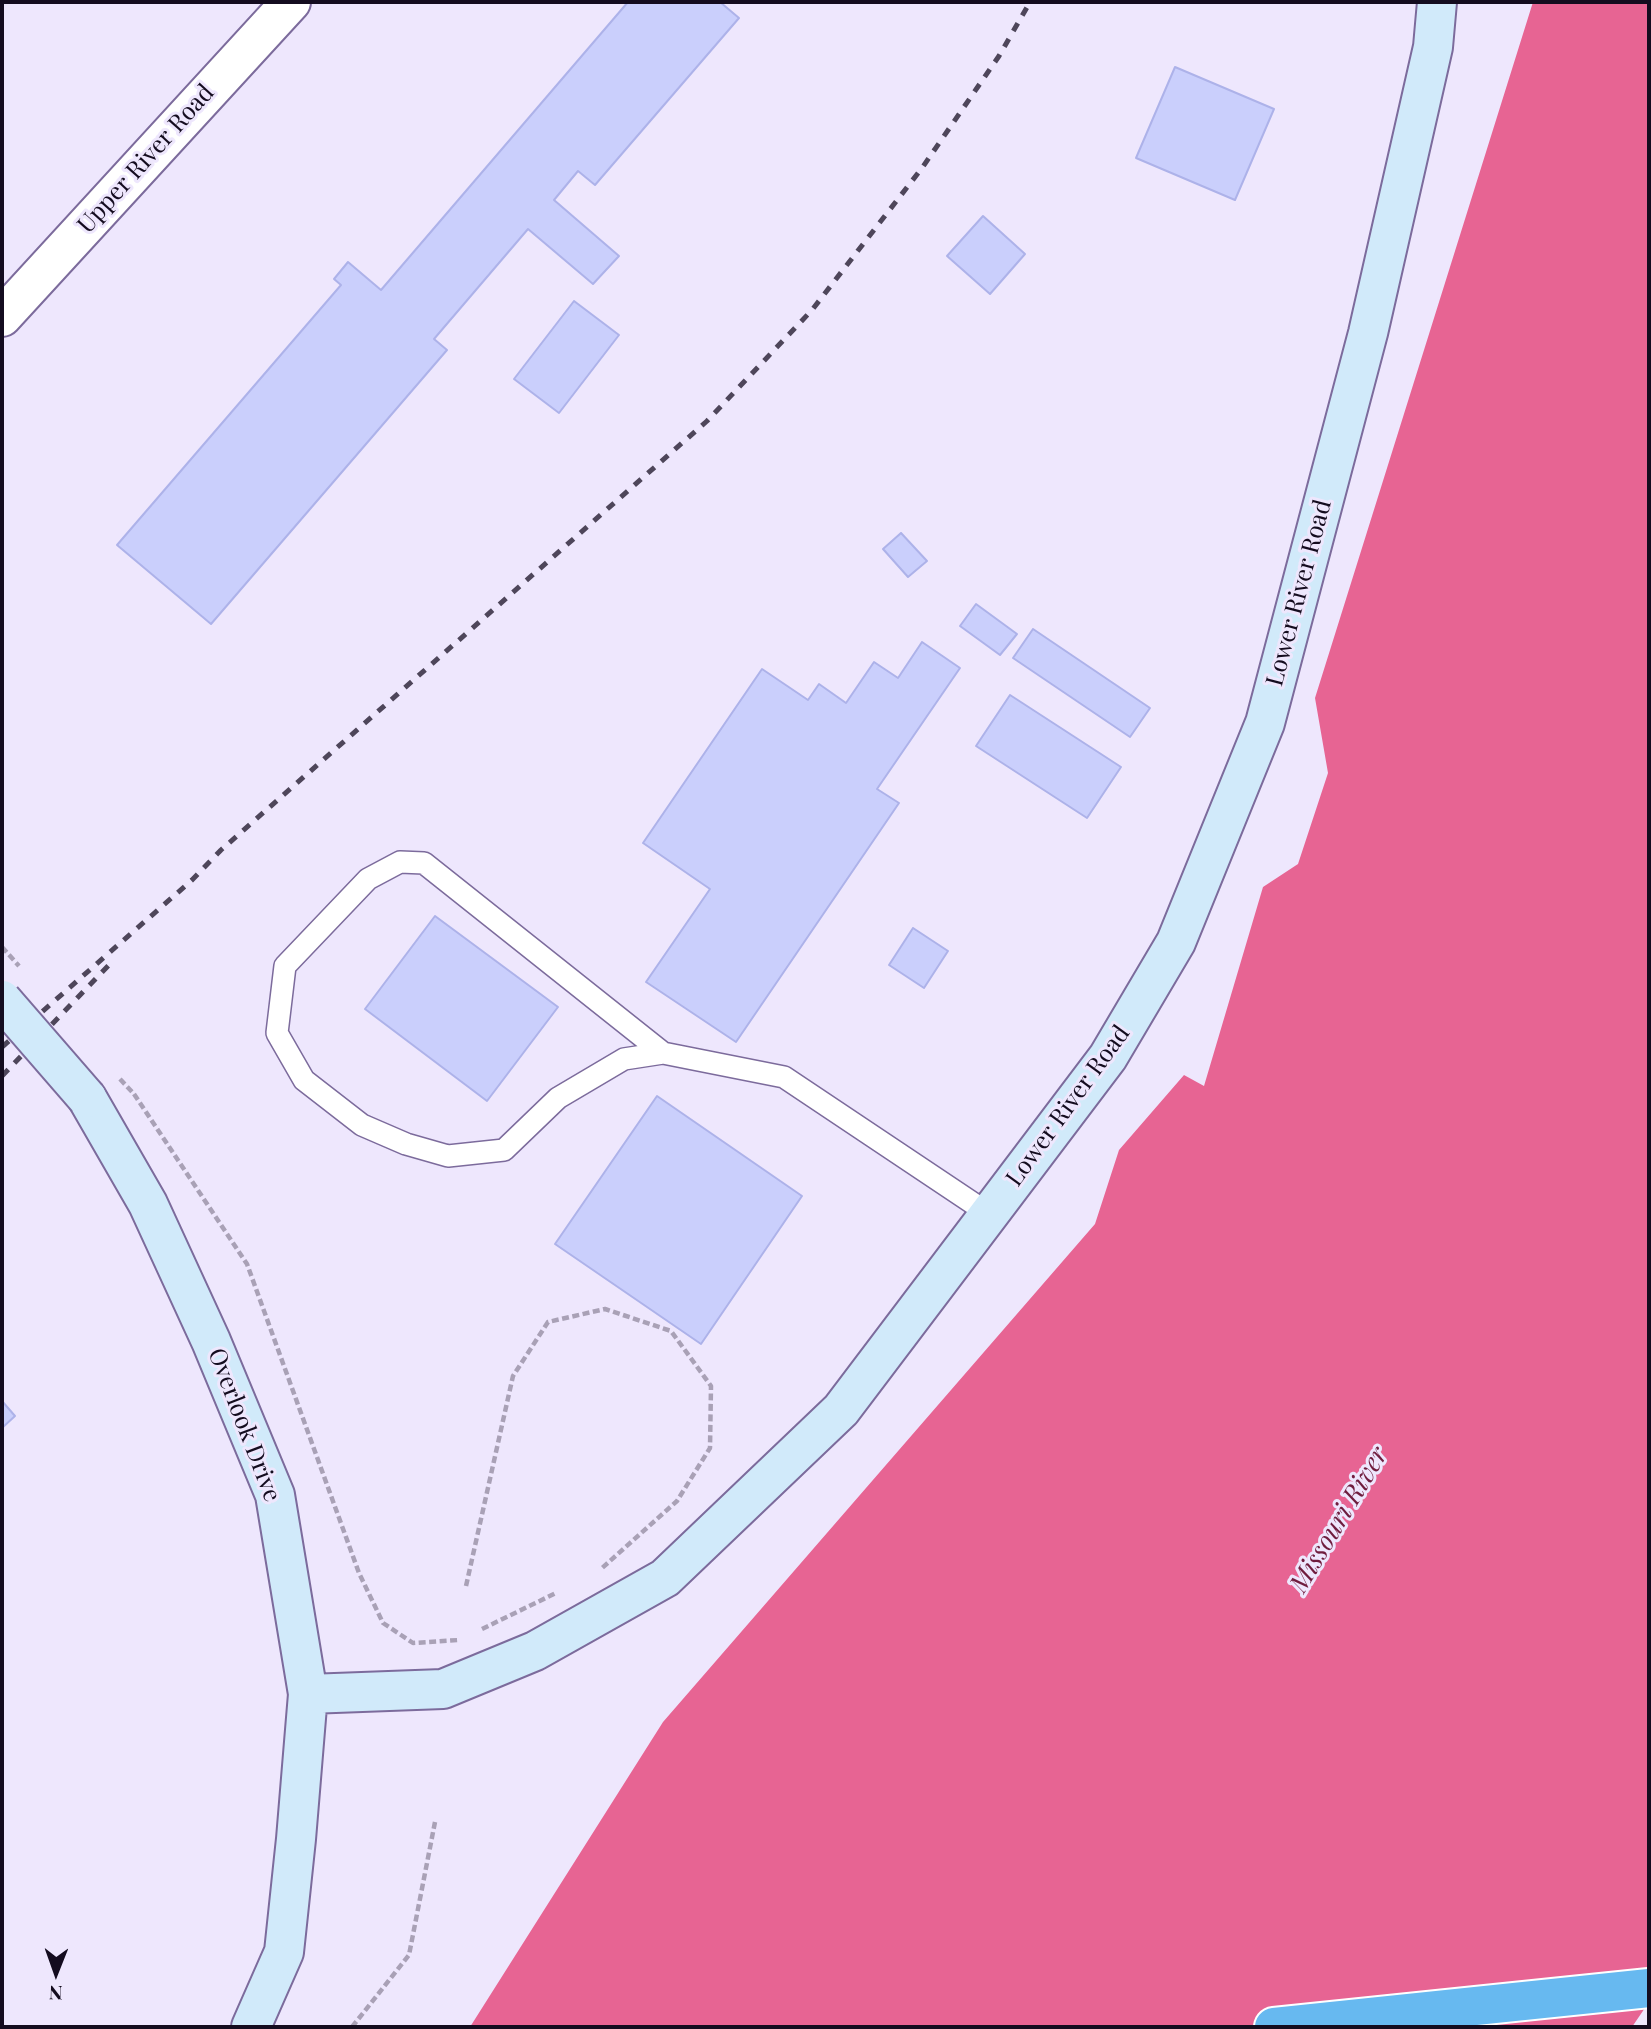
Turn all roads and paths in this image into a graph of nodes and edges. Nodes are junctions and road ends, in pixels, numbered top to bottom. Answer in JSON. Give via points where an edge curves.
{"nodes":[{"id":1,"x":291,"y":2,"type":"edge"},
{"id":2,"x":1437,"y":2,"type":"edge"},
{"id":3,"x":262,"y":17,"type":"edge"},
{"id":4,"x":2,"y":317,"type":"edge"},
{"id":5,"x":2,"y":1000,"type":"edge"},
{"id":6,"x":663,"y":1053,"type":"junction"},
{"id":7,"x":134,"y":1094,"type":"dead end"},
{"id":8,"x":989,"y":1214,"type":"junction"},
{"id":9,"x":596,"y":1573,"type":"dead end"},
{"id":10,"x":466,"y":1586,"type":"dead end"},
{"id":11,"x":559,"y":1591,"type":"dead end"},
{"id":12,"x":473,"y":1634,"type":"dead end"},
{"id":13,"x":461,"y":1640,"type":"dead end"},
{"id":14,"x":308,"y":1694,"type":"junction"},
{"id":15,"x":435,"y":1822,"type":"dead end"},
{"id":16,"x":1649,"y":1988,"type":"edge"},
{"id":17,"x":251,"y":2027,"type":"edge"},
{"id":18,"x":352,"y":2027,"type":"edge"},
{"id":19,"x":1274,"y":2027,"type":"edge"}],
"edges":[{"from":1,"to":3,"type":"street","name":"Upper River Road"},
{"from":2,"to":8,"type":"street","name":"Lower River Road","via":[[1433,47],[1368,333],[1265,723],[1176,942],[1108,1057]]},
{"from":3,"to":4,"type":"street","name":"Upper River Road"},
{"from":5,"to":14,"type":"street","name":"Overlook Drive","bridge":true,"via":[[87,1098],[148,1205],[211,1341],[275,1495]]},
{"from":6,"to":6,"type":"lane","via":[[424,863],[400,862],[368,879],[285,967],[277,1033],[304,1080],[362,1125],[448,1156],[504,1150],[558,1098],[624,1059]]},
{"from":6,"to":8,"type":"lane","via":[[784,1077]]},
{"from":7,"to":13,"type":"path","via":[[247,1264],[359,1573],[383,1623],[413,1643]]},
{"from":8,"to":14,"type":"street","name":"Lower River Road","via":[[841,1409],[666,1578],[536,1651],[443,1689]]},
{"from":9,"to":10,"type":"path","via":[[677,1501],[710,1448],[711,1386],[671,1331],[605,1309],[548,1322],[513,1376]]},
{"from":11,"to":12,"type":"path"},
{"from":14,"to":17,"type":"street","name":"Overlook Drive","via":[[284,1952]]},
{"from":15,"to":18,"type":"path","via":[[410,1955]]},
{"from":16,"to":19,"type":"highway"}]}
